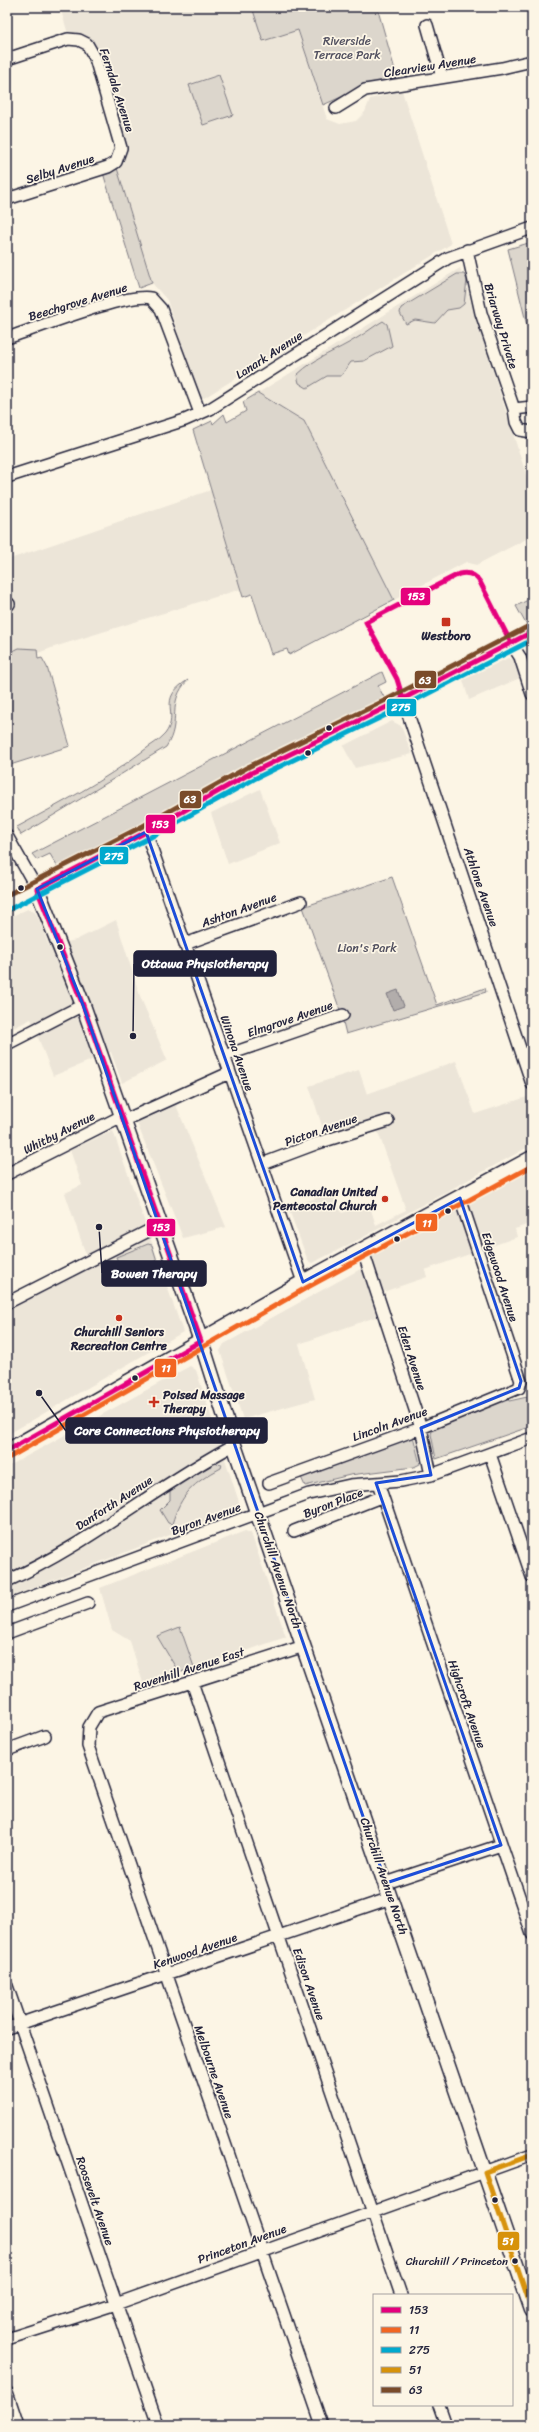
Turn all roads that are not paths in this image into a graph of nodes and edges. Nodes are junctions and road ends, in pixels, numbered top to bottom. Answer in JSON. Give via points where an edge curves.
{"nodes":[{"id":1,"x":427,"y":25,"type":"dead end"},
{"id":2,"x":7,"y":59,"type":"edge"},
{"id":3,"x":532,"y":61,"type":"edge"},
{"id":4,"x":442,"y":77,"type":"junction"},
{"id":5,"x":336,"y":108,"type":"dead end"},
{"id":6,"x":118,"y":158,"type":"joint"},
{"id":7,"x":7,"y":199,"type":"edge"},
{"id":8,"x":532,"y":228,"type":"edge"},
{"id":9,"x":466,"y":250,"type":"junction"},
{"id":10,"x":7,"y":338,"type":"edge"},
{"id":11,"x":532,"y":407,"type":"edge"},
{"id":12,"x":514,"y":409,"type":"junction"},
{"id":13,"x":200,"y":413,"type":"junction"},
{"id":14,"x":532,"y":432,"type":"edge"},
{"id":15,"x":7,"y":477,"type":"edge"},
{"id":16,"x":532,"y":632,"type":"edge"},
{"id":17,"x":511,"y":643,"type":"junction"},
{"id":18,"x":532,"y":694,"type":"edge"},
{"id":19,"x":403,"y":699,"type":"junction"},
{"id":20,"x":146,"y":832,"type":"junction"},
{"id":21,"x":9,"y":839,"type":"edge"},
{"id":22,"x":37,"y":889,"type":"junction"},
{"id":23,"x":302,"y":902,"type":"dead end"},
{"id":24,"x":7,"y":903,"type":"edge"},
{"id":25,"x":185,"y":944,"type":"junction"},
{"id":26,"x":83,"y":1005,"type":"junction"},
{"id":27,"x":343,"y":1015,"type":"dead end"},
{"id":28,"x":7,"y":1044,"type":"edge"},
{"id":29,"x":224,"y":1056,"type":"junction"},
{"id":30,"x":229,"y":1073,"type":"junction"},
{"id":31,"x":532,"y":1084,"type":"edge"},
{"id":32,"x":123,"y":1119,"type":"junction"},
{"id":33,"x":388,"y":1121,"type":"dead end"},
{"id":34,"x":532,"y":1158,"type":"edge"},
{"id":35,"x":262,"y":1164,"type":"junction"},
{"id":36,"x":7,"y":1174,"type":"edge"},
{"id":37,"x":460,"y":1198,"type":"junction"},
{"id":38,"x":160,"y":1225,"type":"junction"},
{"id":39,"x":363,"y":1251,"type":"junction"},
{"id":40,"x":303,"y":1282,"type":"junction"},
{"id":41,"x":7,"y":1303,"type":"edge"},
{"id":42,"x":201,"y":1341,"type":"junction"},
{"id":43,"x":519,"y":1388,"type":"joint"},
{"id":44,"x":421,"y":1428,"type":"junction"},
{"id":45,"x":532,"y":1438,"type":"edge"},
{"id":46,"x":234,"y":1445,"type":"junction"},
{"id":47,"x":7,"y":1451,"type":"edge"},
{"id":48,"x":490,"y":1454,"type":"junction"},
{"id":49,"x":431,"y":1475,"type":"junction"},
{"id":50,"x":269,"y":1483,"type":"dead end"},
{"id":51,"x":378,"y":1483,"type":"junction"},
{"id":52,"x":382,"y":1497,"type":"junction"},
{"id":53,"x":258,"y":1513,"type":"junction"},
{"id":54,"x":294,"y":1531,"type":"dead end"},
{"id":55,"x":531,"y":1573,"type":"edge"},
{"id":56,"x":7,"y":1581,"type":"edge"},
{"id":57,"x":88,"y":1603,"type":"dead end"},
{"id":58,"x":7,"y":1606,"type":"edge"},
{"id":59,"x":7,"y":1633,"type":"edge"},
{"id":60,"x":304,"y":1646,"type":"junction"},
{"id":61,"x":192,"y":1682,"type":"junction"},
{"id":62,"x":89,"y":1727,"type":"joint"},
{"id":63,"x":45,"y":1736,"type":"dead end"},
{"id":64,"x":7,"y":1750,"type":"edge"},
{"id":65,"x":501,"y":1845,"type":"junction"},
{"id":66,"x":386,"y":1883,"type":"junction"},
{"id":67,"x":391,"y":1898,"type":"junction"},
{"id":68,"x":532,"y":1934,"type":"edge"},
{"id":69,"x":278,"y":1936,"type":"junction"},
{"id":70,"x":167,"y":1975,"type":"junction"},
{"id":71,"x":7,"y":1986,"type":"edge"},
{"id":72,"x":21,"y":2023,"type":"junction"},
{"id":73,"x":7,"y":2028,"type":"edge"},
{"id":74,"x":532,"y":2155,"type":"edge"},
{"id":75,"x":485,"y":2172,"type":"junction"},
{"id":76,"x":373,"y":2213,"type":"junction"},
{"id":77,"x":262,"y":2250,"type":"junction"},
{"id":78,"x":401,"y":2294,"type":"edge"},
{"id":79,"x":116,"y":2304,"type":"junction"},
{"id":80,"x":532,"y":2310,"type":"edge"},
{"id":81,"x":7,"y":2339,"type":"edge"},
{"id":82,"x":7,"y":2392,"type":"edge"},
{"id":83,"x":439,"y":2406,"type":"edge"},
{"id":84,"x":18,"y":2425,"type":"edge"},
{"id":85,"x":158,"y":2425,"type":"edge"},
{"id":86,"x":322,"y":2425,"type":"edge"},
{"id":87,"x":446,"y":2425,"type":"edge"}],
"edges":[{"from":1,"to":4,"type":"street"},
{"from":2,"to":6,"type":"street","name":"Ferndale Avenue","via":[[68,39],[87,44],[96,58],[119,137],[121,148]]},
{"from":3,"to":4,"type":"street","name":"Clearview Avenue"},
{"from":4,"to":5,"type":"street","name":"Clearview Avenue","via":[[365,90]]},
{"from":6,"to":7,"type":"street","name":"Selby Avenue","via":[[108,167]]},
{"from":8,"to":9,"type":"street","name":"Lanark Avenue"},
{"from":9,"to":12,"type":"street","name":"Briarway Private","via":[[481,313]]},
{"from":9,"to":13,"type":"street","name":"Lanark Avenue","via":[[439,263]]},
{"from":10,"to":13,"type":"street","name":"Beechgrove Avenue","via":[[121,300],[151,298],[161,309]]},
{"from":11,"to":12,"type":"street"},
{"from":12,"to":14,"type":"street","name":"Briarway Private","via":[[518,426],[524,432]]},
{"from":13,"to":15,"type":"street","name":"Lanark Avenue"},
{"from":16,"to":17,"type":"main road"},
{"from":17,"to":18,"type":"street","via":[[520,657]]},
{"from":17,"to":19,"type":"main road"},
{"from":19,"to":20,"type":"main road","via":[[251,773]]},
{"from":19,"to":31,"type":"street","name":"Athlone Avenue"},
{"from":20,"to":22,"type":"main road"},
{"from":20,"to":25,"type":"street","name":"Winona Avenue"},
{"from":21,"to":22,"type":"street","name":"Churchill Avenue North"},
{"from":22,"to":24,"type":"street"},
{"from":22,"to":26,"type":"main road","name":"Churchill Avenue North"},
{"from":23,"to":25,"type":"street","name":"Ashton Avenue"},
{"from":25,"to":29,"type":"street","name":"Winona Avenue"},
{"from":26,"to":28,"type":"street"},
{"from":26,"to":32,"type":"main road","name":"Churchill Avenue North"},
{"from":27,"to":29,"type":"street","name":"Elmgrove Avenue"},
{"from":29,"to":30,"type":"street","name":"Winona Avenue"},
{"from":30,"to":32,"type":"street","name":"Whitby Avenue"},
{"from":30,"to":35,"type":"street","name":"Winona Avenue"},
{"from":32,"to":36,"type":"street","name":"Whitby Avenue"},
{"from":32,"to":38,"type":"main road","name":"Churchill Avenue North"},
{"from":33,"to":35,"type":"street","name":"Picton Avenue"},
{"from":34,"to":37,"type":"main road"},
{"from":35,"to":40,"type":"street","name":"Winona Avenue"},
{"from":37,"to":39,"type":"main road"},
{"from":37,"to":43,"type":"street","name":"Edgewood Avenue","via":[[521,1381]]},
{"from":38,"to":41,"type":"street"},
{"from":38,"to":42,"type":"main road","name":"Churchill Avenue North"},
{"from":39,"to":40,"type":"main road"},
{"from":39,"to":44,"type":"street","name":"Eden Avenue"},
{"from":40,"to":42,"type":"main road"},
{"from":42,"to":46,"type":"main road","name":"Churchill Avenue North"},
{"from":42,"to":47,"type":"main road"},
{"from":43,"to":44,"type":"street","name":"Lincoln Avenue"},
{"from":44,"to":49,"type":"street","name":"Eden Avenue"},
{"from":44,"to":50,"type":"street","name":"Lincoln Avenue"},
{"from":45,"to":48,"type":"street","name":"Byron Avenue"},
{"from":46,"to":53,"type":"main road","name":"Churchill Avenue North"},
{"from":46,"to":56,"type":"street","name":"Danforth Avenue","via":[[201,1462],[61,1554]]},
{"from":48,"to":49,"type":"street","name":"Byron Avenue"},
{"from":48,"to":55,"type":"street"},
{"from":49,"to":51,"type":"street","name":"Byron Avenue"},
{"from":51,"to":52,"type":"street","name":"Highcroft Avenue"},
{"from":51,"to":53,"type":"street","name":"Byron Avenue","via":[[336,1487]]},
{"from":52,"to":54,"type":"street","name":"Byron Place"},
{"from":52,"to":65,"type":"street","name":"Highcroft Avenue"},
{"from":53,"to":58,"type":"street","name":"Byron Avenue"},
{"from":53,"to":60,"type":"main road","name":"Churchill Avenue North"},
{"from":57,"to":59,"type":"street"},
{"from":60,"to":61,"type":"street","name":"Ravenhill Avenue East"},
{"from":60,"to":66,"type":"main road","name":"Churchill Avenue North"},
{"from":61,"to":62,"type":"street","name":"Ravenhill Avenue East","via":[[98,1712]]},
{"from":61,"to":69,"type":"street","name":"Edison Avenue"},
{"from":62,"to":70,"type":"street","name":"Melbourne Avenue","via":[[88,1746]]},
{"from":63,"to":64,"type":"street"},
{"from":65,"to":66,"type":"street"},
{"from":65,"to":68,"type":"street","name":"Highcroft Avenue"},
{"from":66,"to":67,"type":"main road","name":"Churchill Avenue North"},
{"from":67,"to":69,"type":"street","name":"Kenwood Avenue"},
{"from":67,"to":75,"type":"main road","name":"Churchill Avenue North"},
{"from":69,"to":70,"type":"street","name":"Kenwood Avenue"},
{"from":69,"to":76,"type":"street","name":"Edison Avenue"},
{"from":70,"to":72,"type":"street","name":"Kenwood Avenue"},
{"from":70,"to":77,"type":"street","name":"Melbourne Avenue"},
{"from":71,"to":72,"type":"street","name":"Roosevelt Avenue"},
{"from":72,"to":73,"type":"street","name":"Kenwood Avenue"},
{"from":72,"to":79,"type":"street","name":"Roosevelt Avenue"},
{"from":74,"to":75,"type":"street","name":"Princeton Avenue"},
{"from":75,"to":76,"type":"street","name":"Princeton Avenue"},
{"from":75,"to":80,"type":"main road","name":"Churchill Avenue North"},
{"from":76,"to":77,"type":"street","name":"Princeton Avenue"},
{"from":76,"to":78,"type":"street","name":"Edison Avenue"},
{"from":77,"to":79,"type":"street","name":"Princeton Avenue"},
{"from":77,"to":86,"type":"street","name":"Melbourne Avenue"},
{"from":79,"to":81,"type":"street","name":"Princeton Avenue"},
{"from":79,"to":85,"type":"street","name":"Roosevelt Avenue"},
{"from":82,"to":84,"type":"street"},
{"from":83,"to":87,"type":"street"}]}
